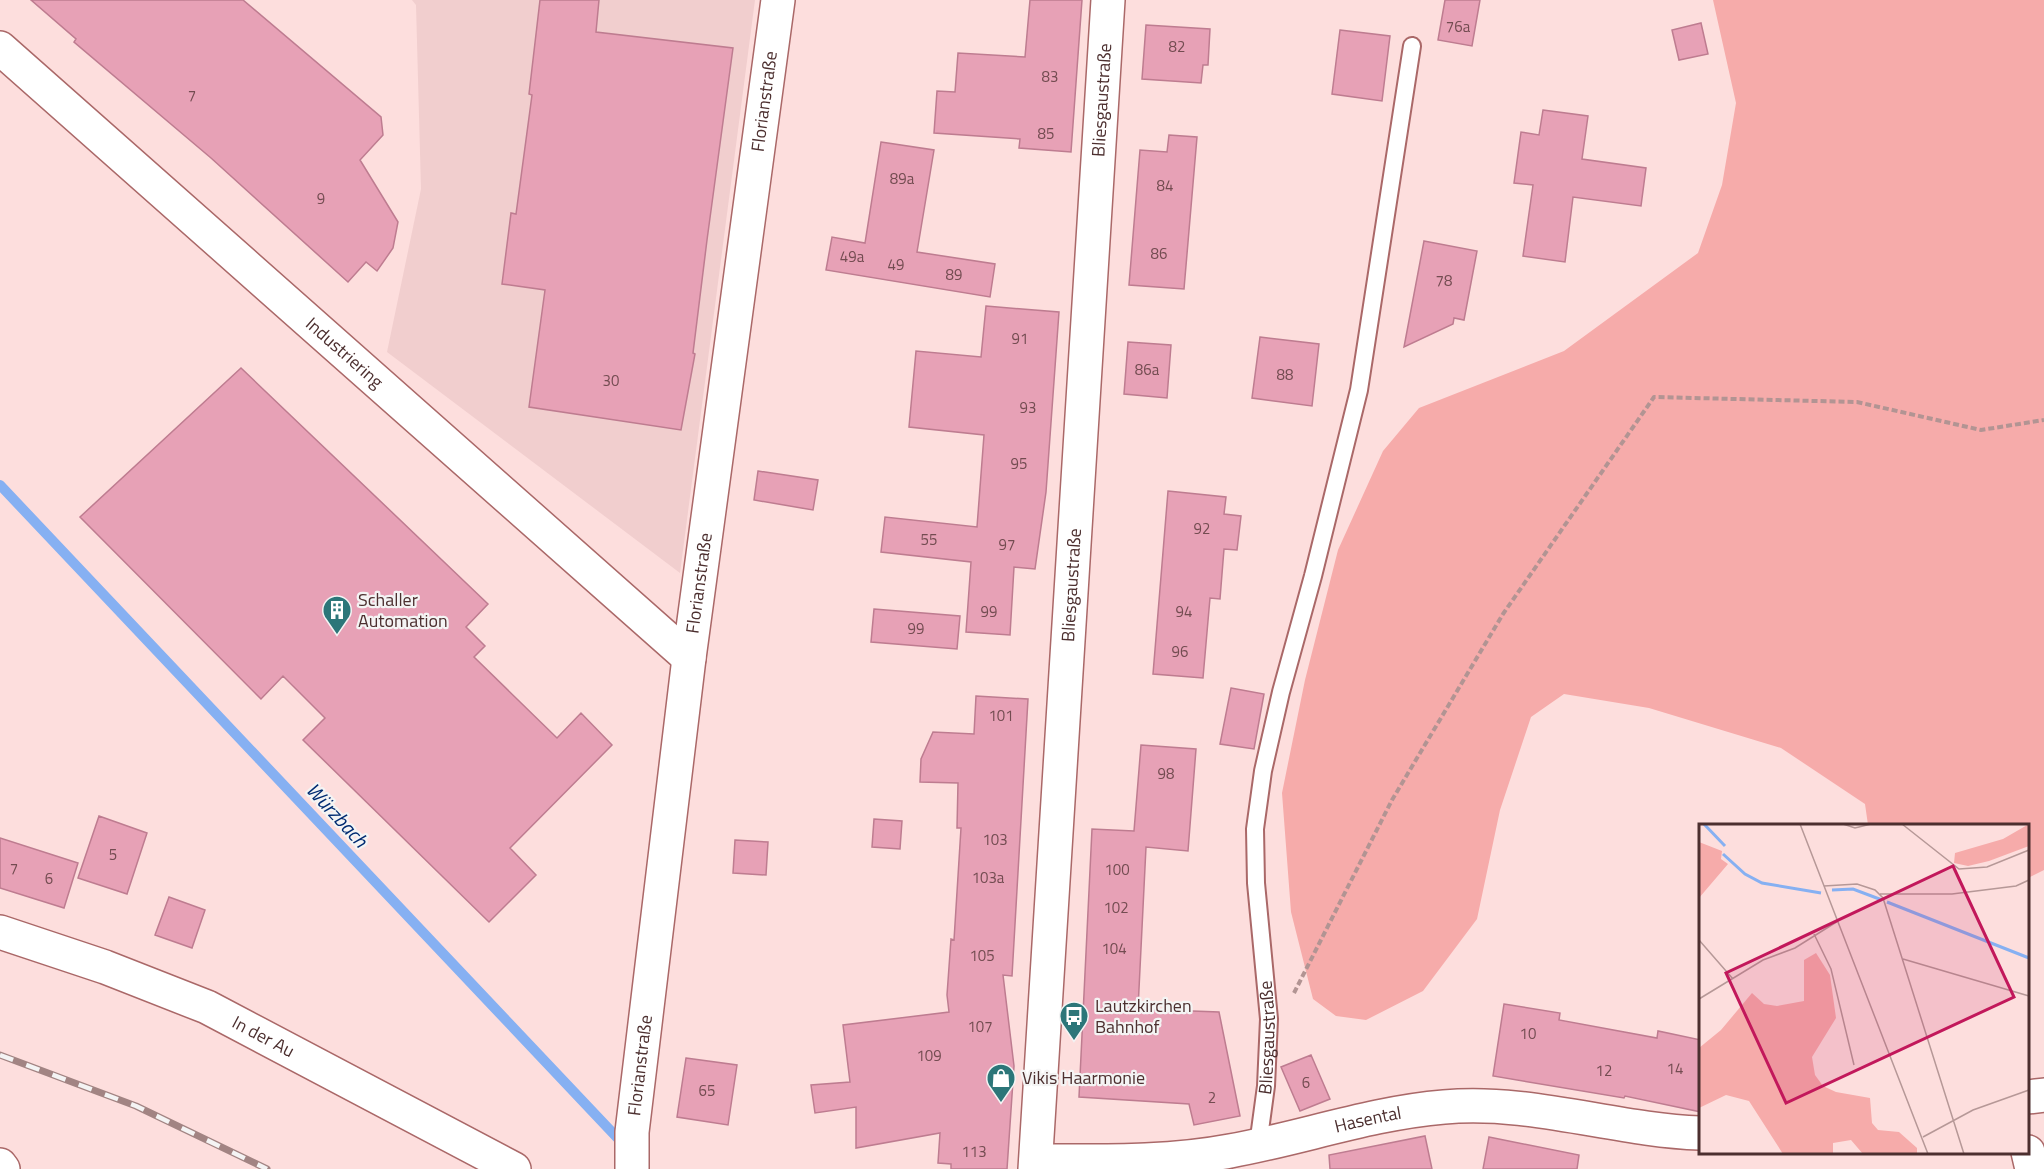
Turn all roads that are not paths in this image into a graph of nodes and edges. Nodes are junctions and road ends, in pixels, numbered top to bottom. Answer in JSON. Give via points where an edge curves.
{"nodes":[{"id":1,"x":778,"y":0,"type":"edge"},
{"id":2,"x":1108,"y":0,"type":"edge"},
{"id":3,"x":1412,"y":46,"type":"dead end"},
{"id":4,"x":0,"y":48,"type":"edge"},
{"id":5,"x":689,"y":658,"type":"junction"},
{"id":6,"x":0,"y":932,"type":"edge"},
{"id":7,"x":2044,"y":1095,"type":"edge"},
{"id":8,"x":2029,"y":1097,"type":"edge"},
{"id":9,"x":1699,"y":1133,"type":"edge"},
{"id":10,"x":1258,"y":1145,"type":"junction"},
{"id":11,"x":2028,"y":1154,"type":"edge"},
{"id":12,"x":0,"y":1165,"type":"edge"},
{"id":13,"x":1036,"y":1165,"type":"edge"},
{"id":14,"x":3,"y":1169,"type":"edge"},
{"id":15,"x":514,"y":1169,"type":"edge"},
{"id":16,"x":632,"y":1169,"type":"edge"},
{"id":17,"x":2032,"y":1169,"type":"edge"}],
"edges":[{"from":1,"to":5,"type":"street","name":"Florianstraße"},
{"from":2,"to":13,"type":"street","name":"Bliesgaustraße"},
{"from":3,"to":10,"type":"lane","name":"Bliesgaustraße","via":[[1359,390],[1263,771],[1255,829],[1256,883],[1269,1019]]},
{"from":4,"to":5,"type":"street","name":"Industriering"},
{"from":5,"to":16,"type":"street","name":"Florianstraße","via":[[632,1132]]},
{"from":6,"to":15,"type":"street","name":"In der Au","via":[[207,1007]]},
{"from":7,"to":8,"type":"street"},
{"from":9,"to":10,"type":"street","name":"Hasental","via":[[1663,1132],[1491,1106],[1446,1106],[1362,1119]]},
{"from":10,"to":13,"type":"street","name":"Hasental","via":[[1163,1158]]},
{"from":11,"to":17,"type":"street"},
{"from":12,"to":14,"type":"street"}]}
